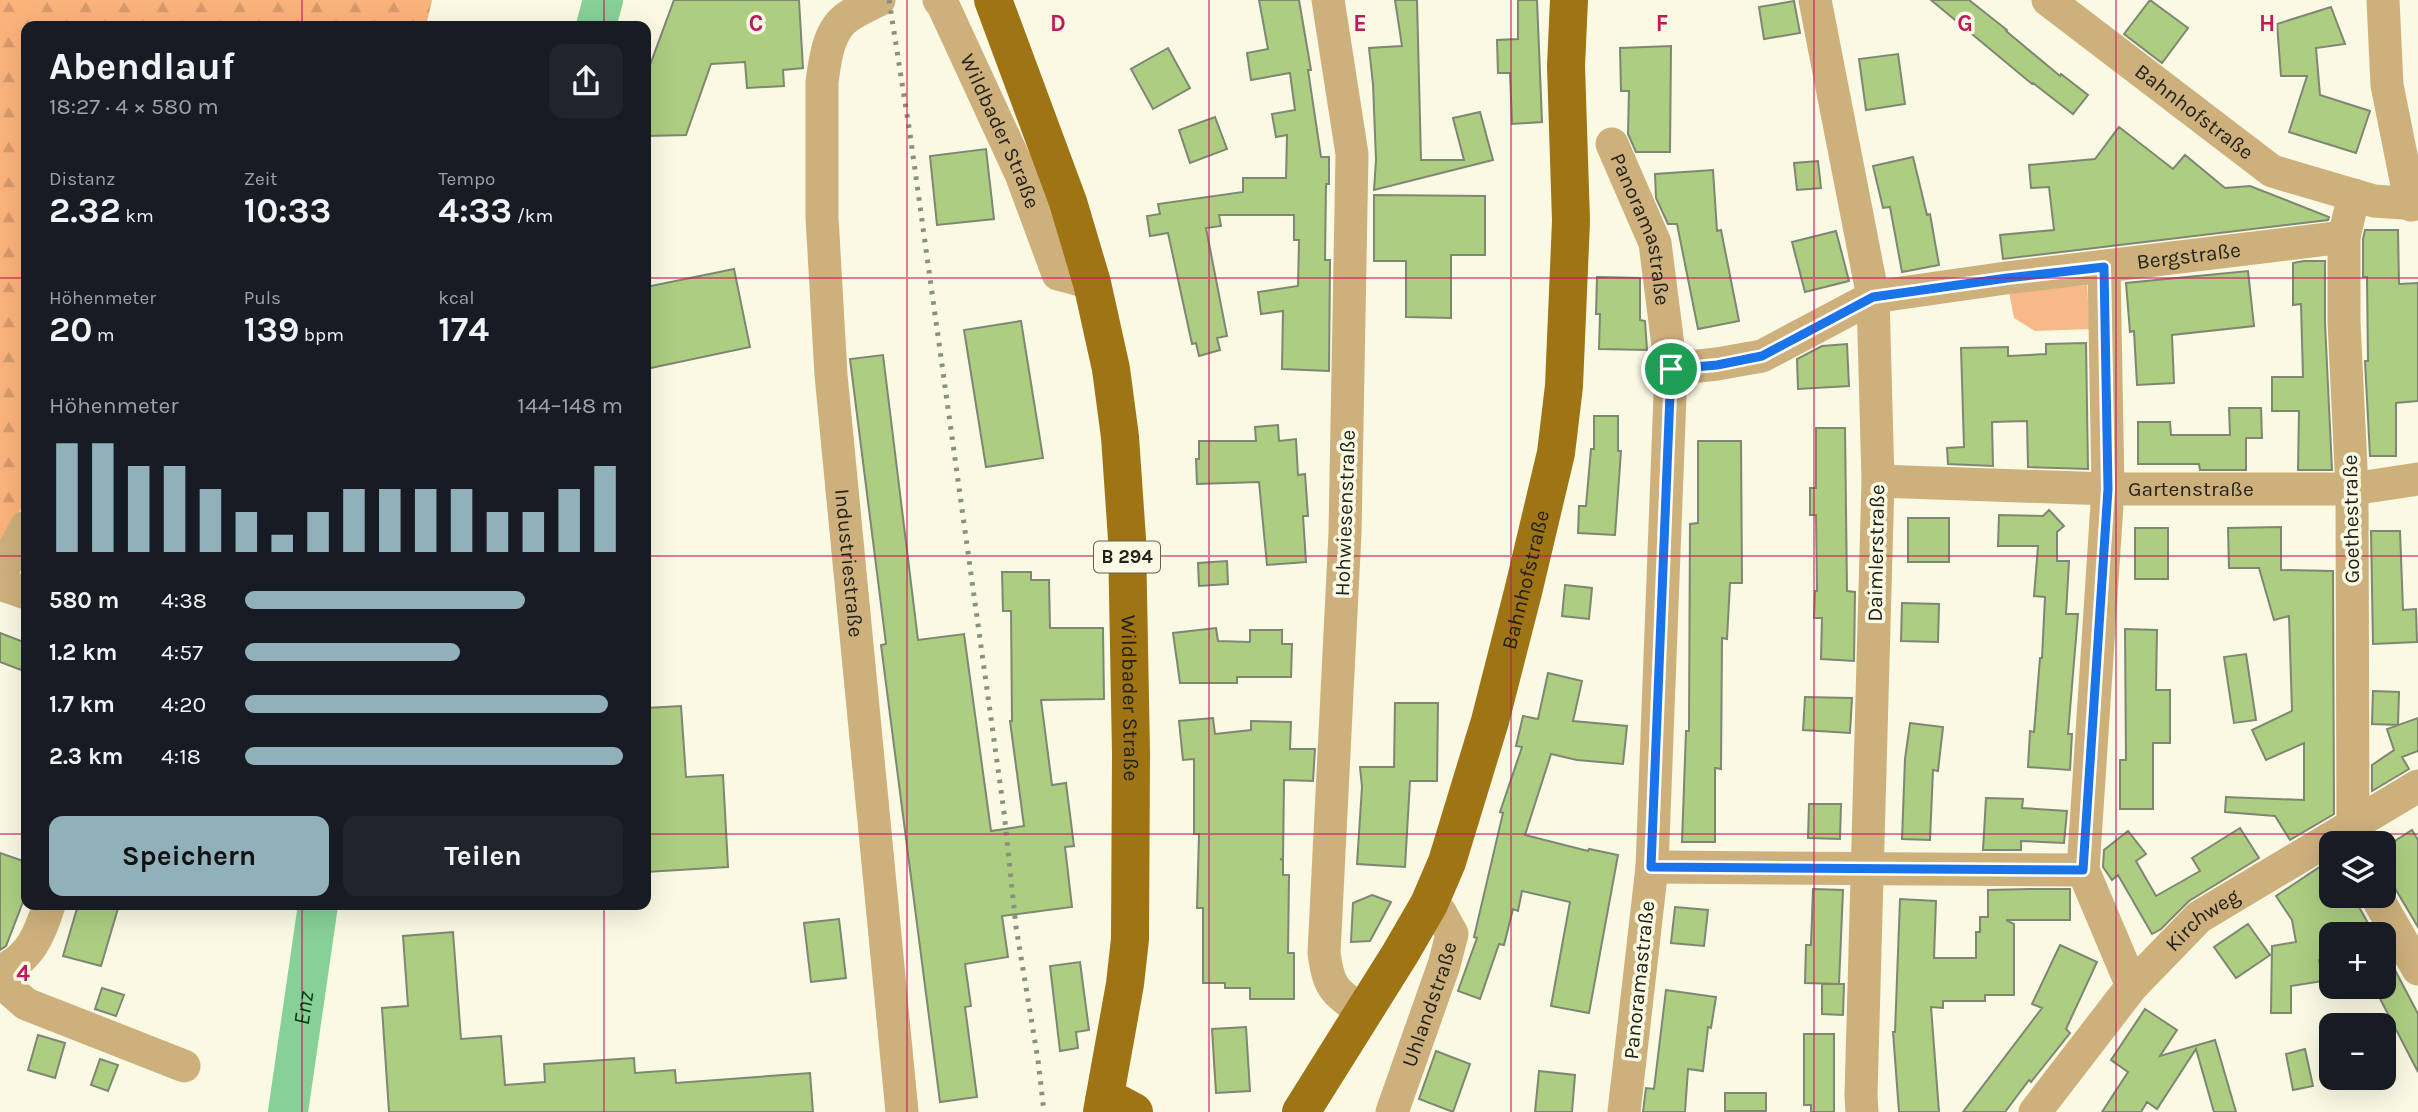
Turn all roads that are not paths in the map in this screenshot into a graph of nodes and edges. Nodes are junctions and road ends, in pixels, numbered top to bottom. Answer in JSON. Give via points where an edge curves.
{"nodes":[{"id":1,"x":878,"y":0,"type":"edge"},
{"id":2,"x":939,"y":0,"type":"edge"},
{"id":3,"x":993,"y":0,"type":"edge"},
{"id":4,"x":1328,"y":0,"type":"edge"},
{"id":5,"x":1569,"y":0,"type":"edge"},
{"id":6,"x":1815,"y":0,"type":"edge"},
{"id":7,"x":2048,"y":0,"type":"edge"},
{"id":8,"x":2383,"y":0,"type":"edge"},
{"id":9,"x":844,"y":9,"type":"edge"},
{"id":10,"x":1612,"y":145,"type":"dead end"},
{"id":11,"x":2354,"y":195,"type":"junction"},
{"id":12,"x":2415,"y":204,"type":"edge"},
{"id":13,"x":2344,"y":236,"type":"junction"},
{"id":14,"x":2104,"y":267,"type":"junction"},
{"id":15,"x":1092,"y":283,"type":"junction"},
{"id":16,"x":1873,"y":297,"type":"junction"},
{"id":17,"x":1671,"y":369,"type":"junction"},
{"id":18,"x":2418,"y":478,"type":"edge"},
{"id":19,"x":1878,"y":481,"type":"junction"},
{"id":20,"x":2108,"y":489,"type":"junction"},
{"id":21,"x":2352,"y":489,"type":"junction"},
{"id":22,"x":21,"y":536,"type":"edge"},
{"id":23,"x":0,"y":574,"type":"edge"},
{"id":24,"x":0,"y":584,"type":"edge"},
{"id":25,"x":21,"y":591,"type":"edge"},
{"id":26,"x":2418,"y":786,"type":"edge"},
{"id":27,"x":2353,"y":831,"type":"edge"},
{"id":28,"x":2357,"y":831,"type":"edge"},
{"id":29,"x":2319,"y":852,"type":"edge"},
{"id":30,"x":1651,"y":867,"type":"junction"},
{"id":31,"x":1868,"y":870,"type":"junction"},
{"id":32,"x":2083,"y":870,"type":"junction"},
{"id":33,"x":1429,"y":904,"type":"junction"},
{"id":34,"x":2383,"y":908,"type":"edge"},
{"id":35,"x":47,"y":910,"type":"edge"},
{"id":36,"x":2418,"y":969,"type":"edge"},
{"id":37,"x":0,"y":971,"type":"edge"},
{"id":38,"x":0,"y":981,"type":"edge"},
{"id":39,"x":2132,"y":986,"type":"junction"},
{"id":40,"x":1363,"y":1012,"type":"junction"},
{"id":41,"x":184,"y":1066,"type":"dead end"},
{"id":42,"x":1113,"y":1108,"type":"edge"},
{"id":43,"x":902,"y":1112,"type":"edge"},
{"id":44,"x":1301,"y":1112,"type":"edge"},
{"id":45,"x":1392,"y":1112,"type":"edge"},
{"id":46,"x":1624,"y":1112,"type":"edge"},
{"id":47,"x":1862,"y":1112,"type":"edge"},
{"id":48,"x":2035,"y":1112,"type":"edge"}],
"edges":[{"from":1,"to":9,"type":"street","name":"Industriestraße"},
{"from":2,"to":15,"type":"street","name":"Wildbader Straße","via":[[1021,174],[1058,274]]},
{"from":3,"to":15,"type":"main road","name":"Wildbader Straße","number":"B 294","via":[[1068,202]]},
{"from":4,"to":40,"type":"street","name":"Hohwiesenstraße","via":[[1352,154],[1345,533],[1324,953],[1327,977],[1339,994]]},
{"from":5,"to":33,"type":"main road","name":"Bahnhofstraße","via":[[1569,291],[1556,453],[1490,721],[1454,842]]},
{"from":6,"to":16,"type":"street","name":"Daimlerstraße"},
{"from":7,"to":11,"type":"street","name":"Bahnhofstraße","via":[[2272,171]]},
{"from":8,"to":12,"type":"street","via":[[2387,85]]},
{"from":9,"to":43,"type":"street","name":"Industriestraße","via":[[831,39],[822,82],[822,217],[831,376]]},
{"from":10,"to":17,"type":"street","name":"Panoramastraße","via":[[1655,243]]},
{"from":11,"to":12,"type":"street","name":"Bahnhofstraße"},
{"from":11,"to":13,"type":"street","name":"Goethestraße"},
{"from":13,"to":14,"type":"street","name":"Bergstraße"},
{"from":13,"to":21,"type":"street","name":"Goethestraße"},
{"from":14,"to":16,"type":"street","name":"Bergstraße"},
{"from":14,"to":20,"type":"street"},
{"from":15,"to":42,"type":"main road","name":"Wildbader Straße","number":"B 294","via":[[1111,369],[1127,539],[1130,939]]},
{"from":16,"to":17,"type":"street","name":"Bergstraße","via":[[1762,356]]},
{"from":16,"to":19,"type":"street","name":"Daimlerstraße"},
{"from":17,"to":30,"type":"street","name":"Panoramastraße"},
{"from":18,"to":21,"type":"street","name":"Gartenstraße"},
{"from":19,"to":20,"type":"street","name":"Gartenstraße","via":[[1924,475]]},
{"from":19,"to":31,"type":"street","name":"Daimlerstraße"},
{"from":20,"to":21,"type":"street","name":"Gartenstraße"},
{"from":20,"to":32,"type":"street"},
{"from":21,"to":27,"type":"street","name":"Goethestraße"},
{"from":22,"to":23,"type":"street"},
{"from":24,"to":25,"type":"street"},
{"from":26,"to":28,"type":"street","name":"Kirchweg"},
{"from":29,"to":39,"type":"street","name":"Kirchweg","via":[[2199,917]]},
{"from":30,"to":31,"type":"street"},
{"from":30,"to":46,"type":"street","name":"Panoramastraße"},
{"from":31,"to":32,"type":"street"},
{"from":31,"to":47,"type":"street","name":"Daimlerstraße"},
{"from":32,"to":39,"type":"street"},
{"from":33,"to":40,"type":"main road","name":"Bahnhofstraße"},
{"from":33,"to":45,"type":"street","name":"Uhlandstraße","via":[[1440,912],[1452,934]]},
{"from":34,"to":36,"type":"street"},
{"from":35,"to":37,"type":"street","via":[[34,944],[16,963]]},
{"from":38,"to":41,"type":"street","via":[[26,1004]]},
{"from":39,"to":48,"type":"street","name":"Kirchweg"},
{"from":40,"to":44,"type":"main road","name":"Bahnhofstraße"}]}
